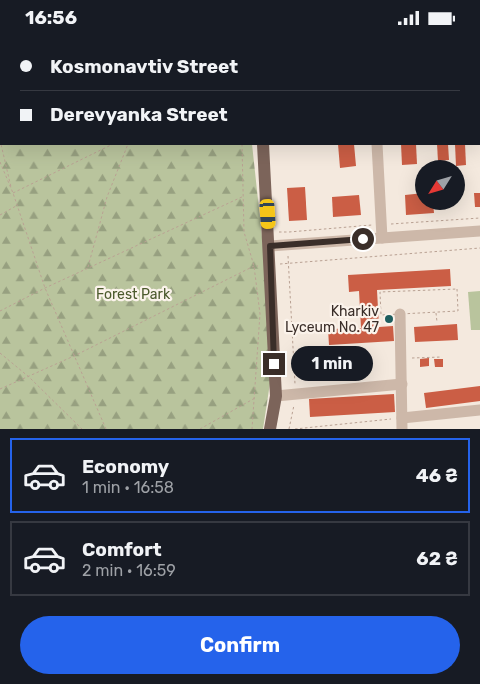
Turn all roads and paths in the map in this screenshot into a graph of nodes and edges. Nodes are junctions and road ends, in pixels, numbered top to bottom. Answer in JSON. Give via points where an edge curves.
{"nodes":[{"id":1,"x":1,"y":145,"type":"edge"},
{"id":2,"x":111,"y":145,"type":"edge"},
{"id":3,"x":128,"y":145,"type":"edge"},
{"id":4,"x":242,"y":145,"type":"edge"},
{"id":5,"x":264,"y":145,"type":"edge"},
{"id":6,"x":378,"y":145,"type":"edge"},
{"id":7,"x":0,"y":161,"type":"edge"},
{"id":8,"x":12,"y":193,"type":"junction"},
{"id":9,"x":244,"y":196,"type":"junction"},
{"id":10,"x":17,"y":205,"type":"junction"},
{"id":11,"x":0,"y":215,"type":"edge"},
{"id":12,"x":480,"y":231,"type":"edge"},
{"id":13,"x":279,"y":232,"type":"dead end"},
{"id":14,"x":382,"y":238,"type":"junction"},
{"id":15,"x":288,"y":244,"type":"junction"},
{"id":16,"x":270,"y":246,"type":"junction"},
{"id":17,"x":480,"y":248,"type":"edge"},
{"id":18,"x":288,"y":263,"type":"junction"},
{"id":19,"x":259,"y":266,"type":"dead end"},
{"id":20,"x":254,"y":267,"type":"junction"},
{"id":21,"x":88,"y":268,"type":"junction"},
{"id":22,"x":44,"y":288,"type":"junction"},
{"id":23,"x":0,"y":311,"type":"edge"},
{"id":24,"x":436,"y":312,"type":"junction"},
{"id":25,"x":400,"y":314,"type":"junction"},
{"id":26,"x":437,"y":322,"type":"dead end"},
{"id":27,"x":0,"y":353,"type":"edge"},
{"id":28,"x":74,"y":356,"type":"junction"},
{"id":29,"x":442,"y":357,"type":"dead end"},
{"id":30,"x":401,"y":359,"type":"junction"},
{"id":31,"x":29,"y":377,"type":"junction"},
{"id":32,"x":402,"y":384,"type":"junction"},
{"id":33,"x":0,"y":389,"type":"edge"},
{"id":34,"x":296,"y":395,"type":"junction"},
{"id":35,"x":255,"y":397,"type":"junction"},
{"id":36,"x":276,"y":397,"type":"junction"},
{"id":37,"x":480,"y":410,"type":"edge"},
{"id":38,"x":402,"y":424,"type":"edge"},
{"id":39,"x":82,"y":429,"type":"edge"},
{"id":40,"x":106,"y":429,"type":"edge"},
{"id":41,"x":200,"y":429,"type":"edge"},
{"id":42,"x":252,"y":429,"type":"edge"},
{"id":43,"x":270,"y":429,"type":"edge"},
{"id":44,"x":290,"y":429,"type":"edge"},
{"id":45,"x":295,"y":429,"type":"edge"}],
"edges":[{"from":1,"to":8,"type":"path"},
{"from":2,"to":8,"type":"path"},
{"from":3,"to":21,"type":"path","via":[[107,197]]},
{"from":4,"to":9,"type":"path"},
{"from":5,"to":16,"type":"main road"},
{"from":6,"to":14,"type":"street"},
{"from":7,"to":8,"type":"path"},
{"from":8,"to":10,"type":"path"},
{"from":9,"to":20,"type":"path","via":[[244,232]]},
{"from":9,"to":21,"type":"path"},
{"from":10,"to":11,"type":"path"},
{"from":10,"to":22,"type":"path"},
{"from":12,"to":14,"type":"street"},
{"from":13,"to":15,"type":"path","via":[[287,232]]},
{"from":14,"to":15,"type":"street"},
{"from":15,"to":16,"type":"street"},
{"from":15,"to":18,"type":"path"},
{"from":16,"to":36,"type":"main road"},
{"from":17,"to":18,"type":"path"},
{"from":18,"to":34,"type":"path"},
{"from":19,"to":20,"type":"path"},
{"from":20,"to":28,"type":"path"},
{"from":20,"to":35,"type":"path","via":[[260,314]]},
{"from":21,"to":22,"type":"path"},
{"from":22,"to":23,"type":"path"},
{"from":22,"to":28,"type":"path"},
{"from":24,"to":25,"type":"path"},
{"from":24,"to":25,"type":"path","via":[[458,311],[456,289],[380,292],[381,315]]},
{"from":24,"to":26,"type":"path"},
{"from":25,"to":30,"type":"street"},
{"from":27,"to":31,"type":"path"},
{"from":28,"to":31,"type":"path"},
{"from":28,"to":40,"type":"path"},
{"from":29,"to":30,"type":"path"},
{"from":30,"to":32,"type":"street"},
{"from":31,"to":33,"type":"path"},
{"from":31,"to":39,"type":"path"},
{"from":32,"to":34,"type":"street"},
{"from":32,"to":38,"type":"street"},
{"from":34,"to":36,"type":"street"},
{"from":34,"to":44,"type":"path"},
{"from":35,"to":41,"type":"path"},
{"from":35,"to":42,"type":"path"},
{"from":36,"to":43,"type":"main road"},
{"from":37,"to":38,"type":"street"},
{"from":38,"to":45,"type":"path"}]}
